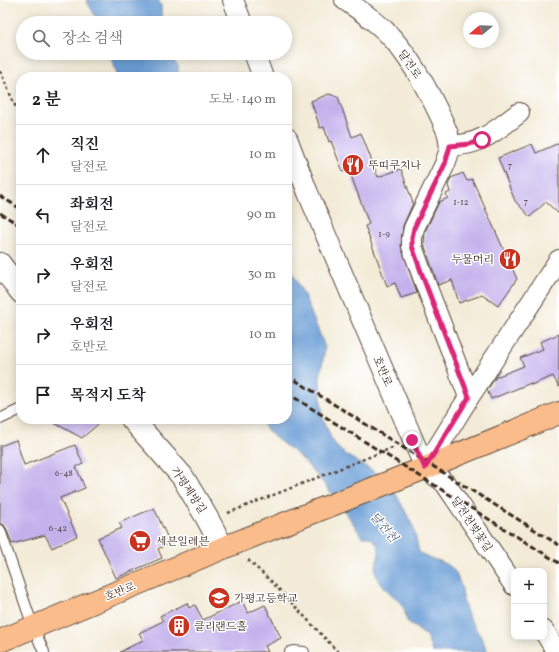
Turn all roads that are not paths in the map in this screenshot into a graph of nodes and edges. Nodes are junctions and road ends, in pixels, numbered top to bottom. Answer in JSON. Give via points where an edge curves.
{"nodes":[{"id":1,"x":233,"y":0,"type":"edge"},
{"id":2,"x":345,"y":0,"type":"edge"},
{"id":3,"x":239,"y":16,"type":"edge"},
{"id":4,"x":257,"y":60,"type":"edge"},
{"id":5,"x":261,"y":72,"type":"edge"},
{"id":6,"x":519,"y":113,"type":"dead end"},
{"id":7,"x":450,"y":146,"type":"junction"},
{"id":8,"x":292,"y":151,"type":"edge"},
{"id":9,"x":559,"y":260,"type":"edge"},
{"id":10,"x":0,"y":264,"type":"edge"},
{"id":11,"x":16,"y":285,"type":"edge"},
{"id":12,"x":469,"y":397,"type":"junction"},
{"id":13,"x":16,"y":412,"type":"edge"},
{"id":14,"x":559,"y":413,"type":"edge"},
{"id":15,"x":0,"y":420,"type":"edge"},
{"id":16,"x":136,"y":424,"type":"edge"},
{"id":17,"x":425,"y":468,"type":"junction"},
{"id":18,"x":0,"y":530,"type":"edge"},
{"id":19,"x":232,"y":545,"type":"junction"},
{"id":20,"x":511,"y":581,"type":"edge"},
{"id":21,"x":33,"y":627,"type":"junction"},
{"id":22,"x":547,"y":636,"type":"edge"},
{"id":23,"x":0,"y":641,"type":"edge"},
{"id":24,"x":44,"y":652,"type":"edge"},
{"id":25,"x":290,"y":652,"type":"edge"},
{"id":26,"x":304,"y":652,"type":"edge"},
{"id":27,"x":557,"y":652,"type":"edge"}],
"edges":[{"from":1,"to":3,"type":"street"},
{"from":2,"to":7,"type":"street","name":"달전로","via":[[378,24],[410,62],[446,127]]},
{"from":4,"to":5,"type":"street"},
{"from":6,"to":7,"type":"street","via":[[482,140]]},
{"from":7,"to":12,"type":"street","name":"달전로","via":[[445,164],[414,228],[412,242]]},
{"from":8,"to":17,"type":"street","name":"호반로"},
{"from":9,"to":12,"type":"street"},
{"from":10,"to":11,"type":"street"},
{"from":12,"to":17,"type":"street"},
{"from":13,"to":15,"type":"lane"},
{"from":14,"to":17,"type":"main road"},
{"from":16,"to":19,"type":"street","name":"가평제방길","via":[[182,476],[207,518]]},
{"from":17,"to":19,"type":"main road","name":"호반로"},
{"from":17,"to":20,"type":"street","name":"달전천벚꽃길","via":[[445,483]]},
{"from":18,"to":21,"type":"lane"},
{"from":19,"to":21,"type":"main road","name":"호반로"},
{"from":21,"to":23,"type":"main road","name":"호반로"},
{"from":21,"to":24,"type":"lane"},
{"from":22,"to":27,"type":"street"},
{"from":25,"to":26,"type":"lane"}]}
